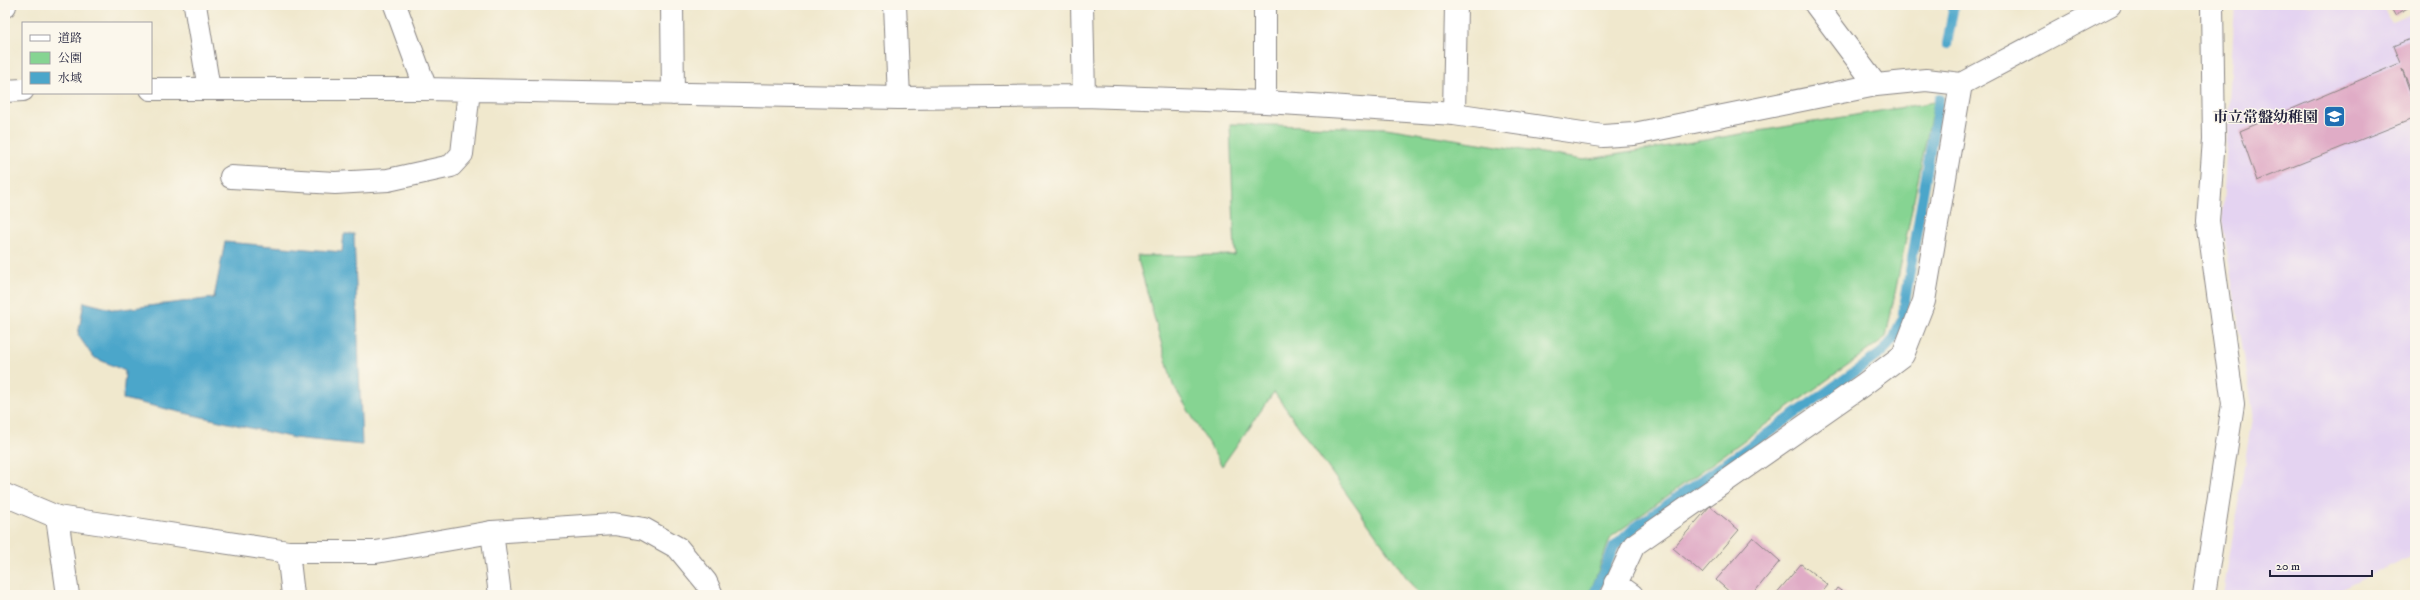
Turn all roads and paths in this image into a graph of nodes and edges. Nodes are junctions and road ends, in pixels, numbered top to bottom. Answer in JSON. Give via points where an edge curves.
{"nodes":[{"id":1,"x":195,"y":5,"type":"edge"},
{"id":2,"x":395,"y":5,"type":"edge"},
{"id":3,"x":672,"y":5,"type":"edge"},
{"id":4,"x":896,"y":5,"type":"edge"},
{"id":5,"x":1082,"y":5,"type":"edge"},
{"id":6,"x":1265,"y":5,"type":"edge"},
{"id":7,"x":1456,"y":5,"type":"edge"},
{"id":8,"x":1816,"y":5,"type":"edge"},
{"id":9,"x":2110,"y":5,"type":"edge"},
{"id":10,"x":2212,"y":5,"type":"edge"},
{"id":11,"x":1961,"y":84,"type":"junction"},
{"id":12,"x":1876,"y":85,"type":"junction"},
{"id":13,"x":152,"y":89,"type":"edge"},
{"id":14,"x":210,"y":89,"type":"junction"},
{"id":15,"x":426,"y":89,"type":"junction"},
{"id":16,"x":5,"y":90,"type":"edge"},
{"id":17,"x":22,"y":90,"type":"edge"},
{"id":18,"x":469,"y":90,"type":"junction"},
{"id":19,"x":673,"y":94,"type":"junction"},
{"id":20,"x":1084,"y":96,"type":"junction"},
{"id":21,"x":899,"y":98,"type":"junction"},
{"id":22,"x":1265,"y":102,"type":"junction"},
{"id":23,"x":1454,"y":114,"type":"junction"},
{"id":24,"x":231,"y":177,"type":"dead end"},
{"id":25,"x":5,"y":495,"type":"edge"},
{"id":26,"x":56,"y":517,"type":"junction"},
{"id":27,"x":492,"y":532,"type":"junction"},
{"id":28,"x":288,"y":552,"type":"junction"},
{"id":29,"x":1619,"y":591,"type":"edge"},
{"id":30,"x":68,"y":595,"type":"edge"},
{"id":31,"x":293,"y":595,"type":"edge"},
{"id":32,"x":500,"y":595,"type":"edge"},
{"id":33,"x":712,"y":595,"type":"edge"},
{"id":34,"x":2204,"y":595,"type":"edge"}],
"edges":[{"from":1,"to":14,"type":"street"},
{"from":2,"to":15,"type":"street"},
{"from":3,"to":19,"type":"street"},
{"from":4,"to":21,"type":"street"},
{"from":5,"to":20,"type":"street"},
{"from":6,"to":22,"type":"street"},
{"from":7,"to":23,"type":"street"},
{"from":8,"to":12,"type":"street"},
{"from":9,"to":11,"type":"street"},
{"from":10,"to":34,"type":"street","via":[[2214,139],[2208,221],[2233,404]]},
{"from":11,"to":12,"type":"street","via":[[1926,80]]},
{"from":11,"to":29,"type":"street","via":[[1924,301],[1903,355],[1857,390],[1634,545]]},
{"from":12,"to":23,"type":"street","via":[[1634,134],[1611,136]]},
{"from":13,"to":14,"type":"street"},
{"from":14,"to":15,"type":"street"},
{"from":15,"to":18,"type":"street"},
{"from":16,"to":17,"type":"street"},
{"from":18,"to":19,"type":"street"},
{"from":18,"to":24,"type":"street","via":[[462,154],[451,166],[388,180],[335,183]]},
{"from":19,"to":21,"type":"street"},
{"from":20,"to":21,"type":"street"},
{"from":20,"to":22,"type":"street"},
{"from":22,"to":23,"type":"street"},
{"from":25,"to":26,"type":"street"},
{"from":26,"to":28,"type":"street"},
{"from":26,"to":30,"type":"street"},
{"from":27,"to":28,"type":"street","via":[[376,552]]},
{"from":27,"to":32,"type":"street"},
{"from":27,"to":33,"type":"street","via":[[614,524],[644,529],[678,548],[706,582]]},
{"from":28,"to":31,"type":"street"}]}
